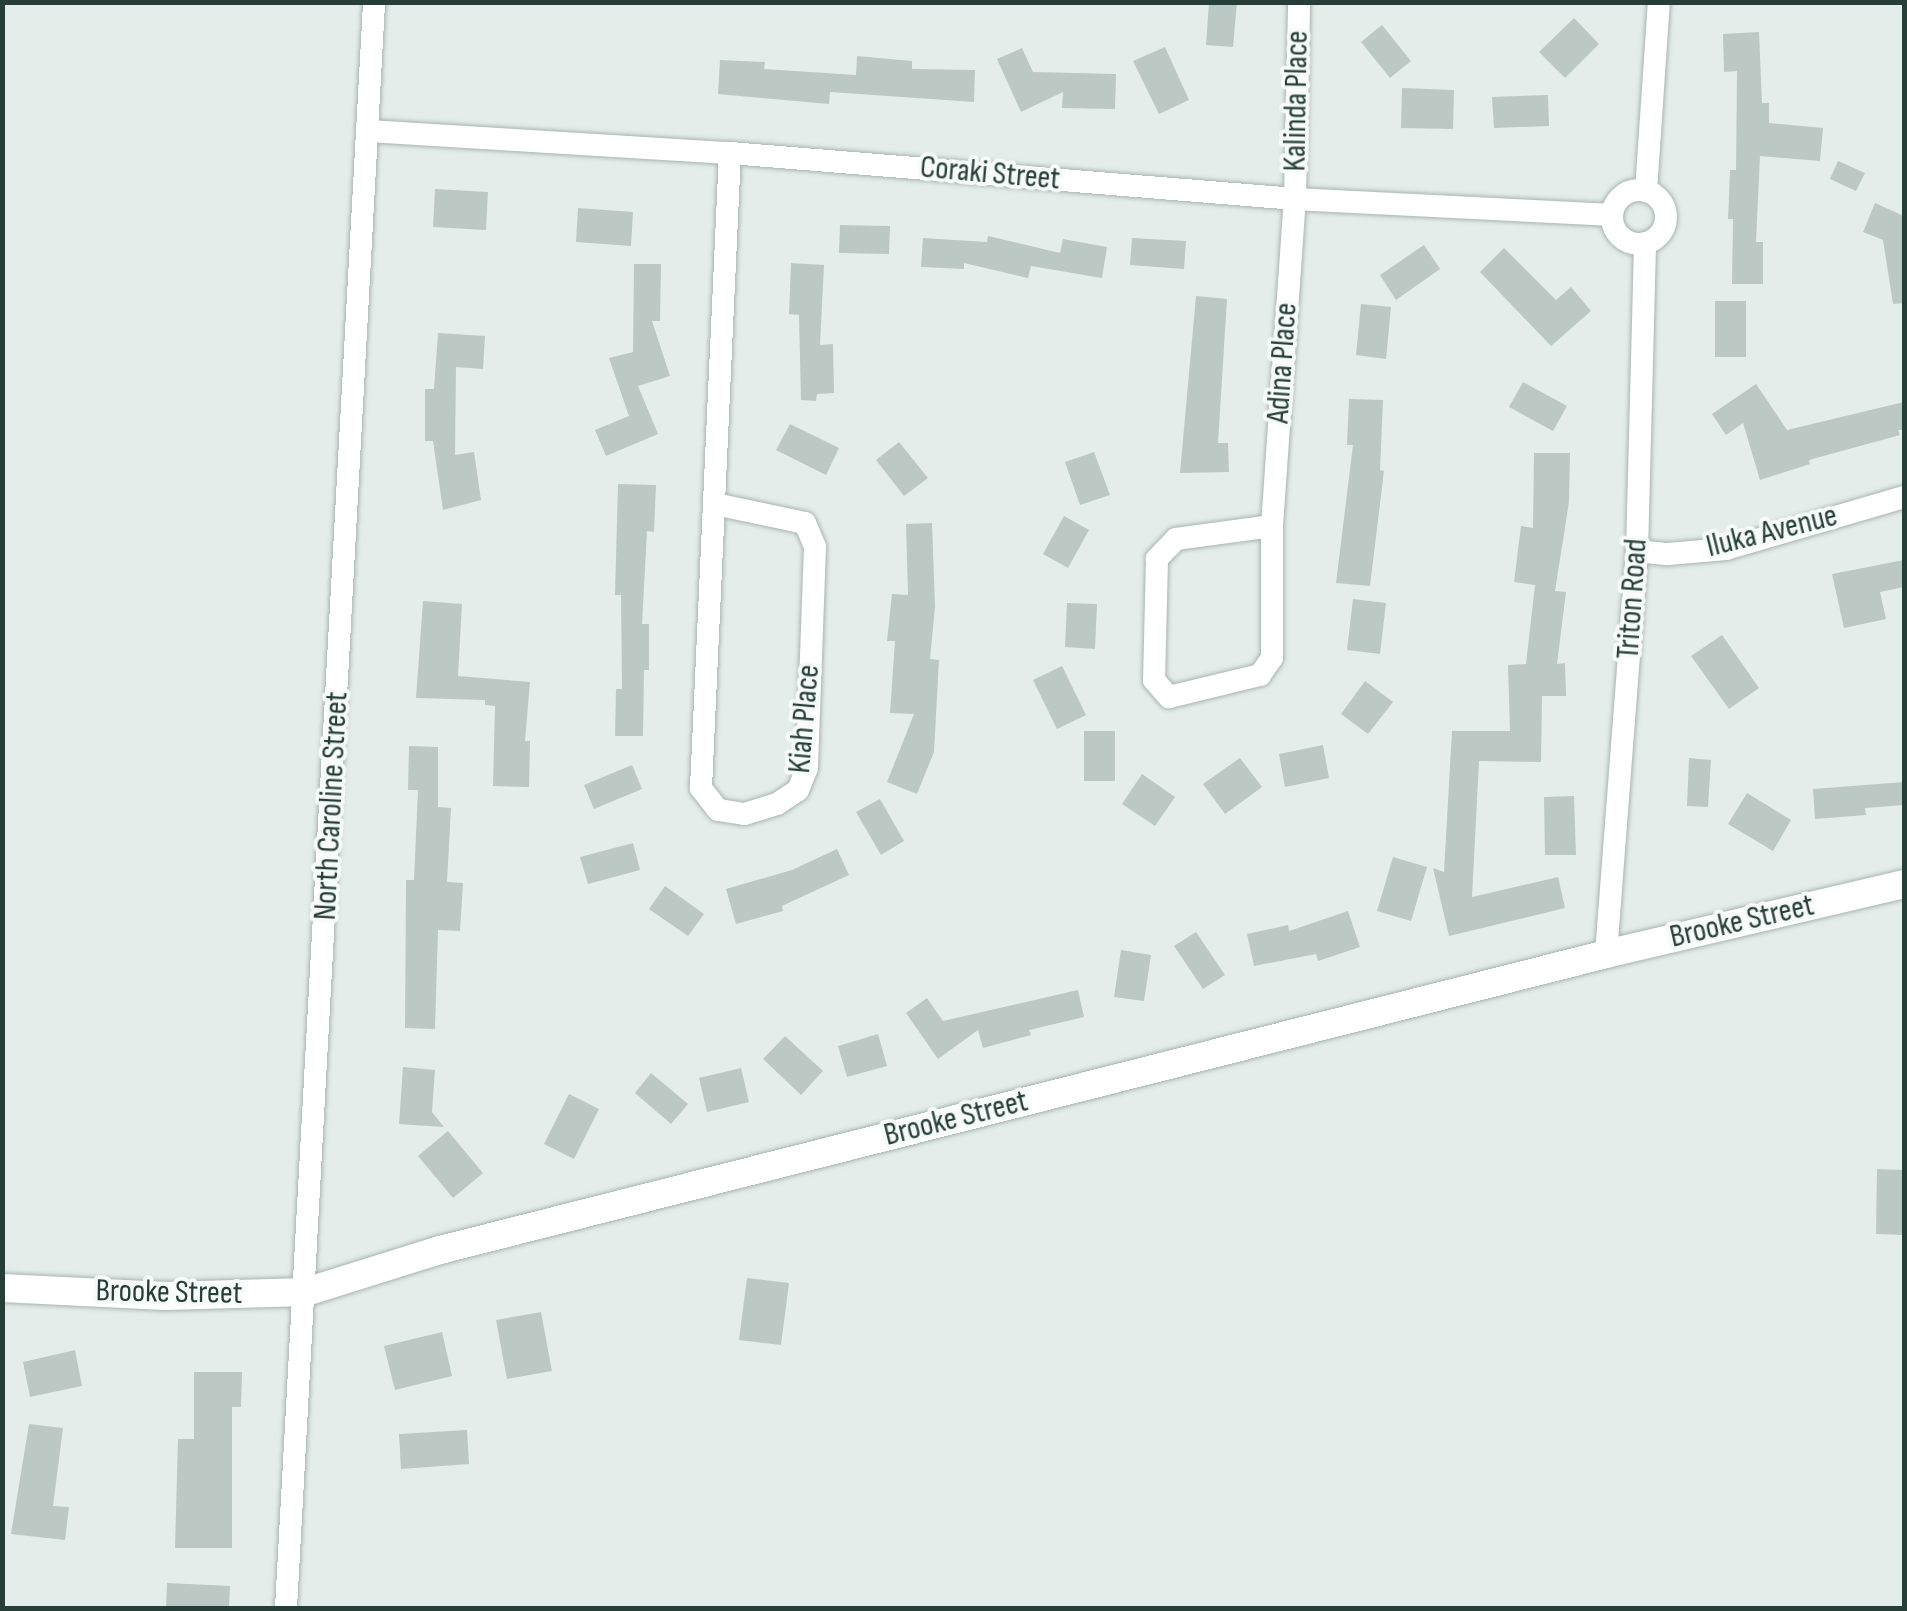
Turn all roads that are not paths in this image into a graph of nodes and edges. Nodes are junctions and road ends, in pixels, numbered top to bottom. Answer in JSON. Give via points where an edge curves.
{"nodes":[{"id":1,"x":374,"y":2,"type":"edge"},
{"id":2,"x":1299,"y":2,"type":"edge"},
{"id":3,"x":1659,"y":2,"type":"edge"},
{"id":4,"x":367,"y":131,"type":"junction"},
{"id":5,"x":730,"y":153,"type":"junction"},
{"id":6,"x":1646,"y":191,"type":"junction"},
{"id":7,"x":1294,"y":199,"type":"junction"},
{"id":8,"x":1612,"y":216,"type":"junction"},
{"id":9,"x":1645,"y":243,"type":"junction"},
{"id":10,"x":1904,"y":498,"type":"edge"},
{"id":11,"x":715,"y":504,"type":"junction"},
{"id":12,"x":1272,"y":526,"type":"junction"},
{"id":13,"x":1637,"y":551,"type":"junction"},
{"id":14,"x":1904,"y":884,"type":"edge"},
{"id":15,"x":1606,"y":954,"type":"junction"},
{"id":16,"x":2,"y":1288,"type":"edge"},
{"id":17,"x":306,"y":1292,"type":"junction"},
{"id":18,"x":286,"y":1608,"type":"edge"}],
"edges":[{"from":1,"to":4,"type":"street","name":"North Caroline Street"},
{"from":2,"to":7,"type":"street","name":"Kalinda Place"},
{"from":3,"to":6,"type":"street"},
{"from":4,"to":5,"type":"street","name":"Coraki Street"},
{"from":4,"to":17,"type":"street","name":"North Caroline Street"},
{"from":5,"to":7,"type":"street","name":"Coraki Street"},
{"from":5,"to":11,"type":"street","name":"Kiah Place"},
{"from":6,"to":8,"type":"street","via":[[1620,197]]},
{"from":6,"to":9,"type":"street","via":[[1661,201],[1666,219],[1659,235]]},
{"from":7,"to":8,"type":"street","name":"Coraki Street"},
{"from":7,"to":12,"type":"street","name":"Adina Place"},
{"from":8,"to":9,"type":"street","via":[[1620,236]]},
{"from":9,"to":13,"type":"street","name":"Triton Road"},
{"from":10,"to":13,"type":"street","name":"Iluka Avenue","via":[[1726,549]]},
{"from":11,"to":11,"type":"street","name":"Kiah Place","via":[[701,788],[718,810],[744,814],[798,790],[807,768],[815,548],[805,523]]},
{"from":12,"to":12,"type":"street","name":"Adina Place","via":[[1272,658],[1260,675],[1169,697],[1154,680],[1157,559],[1176,539]]},
{"from":13,"to":15,"type":"street","name":"Triton Road"},
{"from":14,"to":15,"type":"street","name":"Brooke Street"},
{"from":15,"to":17,"type":"street","name":"Brooke Street","via":[[459,1246]]},
{"from":16,"to":17,"type":"street","name":"Brooke Street","via":[[165,1296]]},
{"from":17,"to":18,"type":"street","name":"North Caroline Street"}]}
